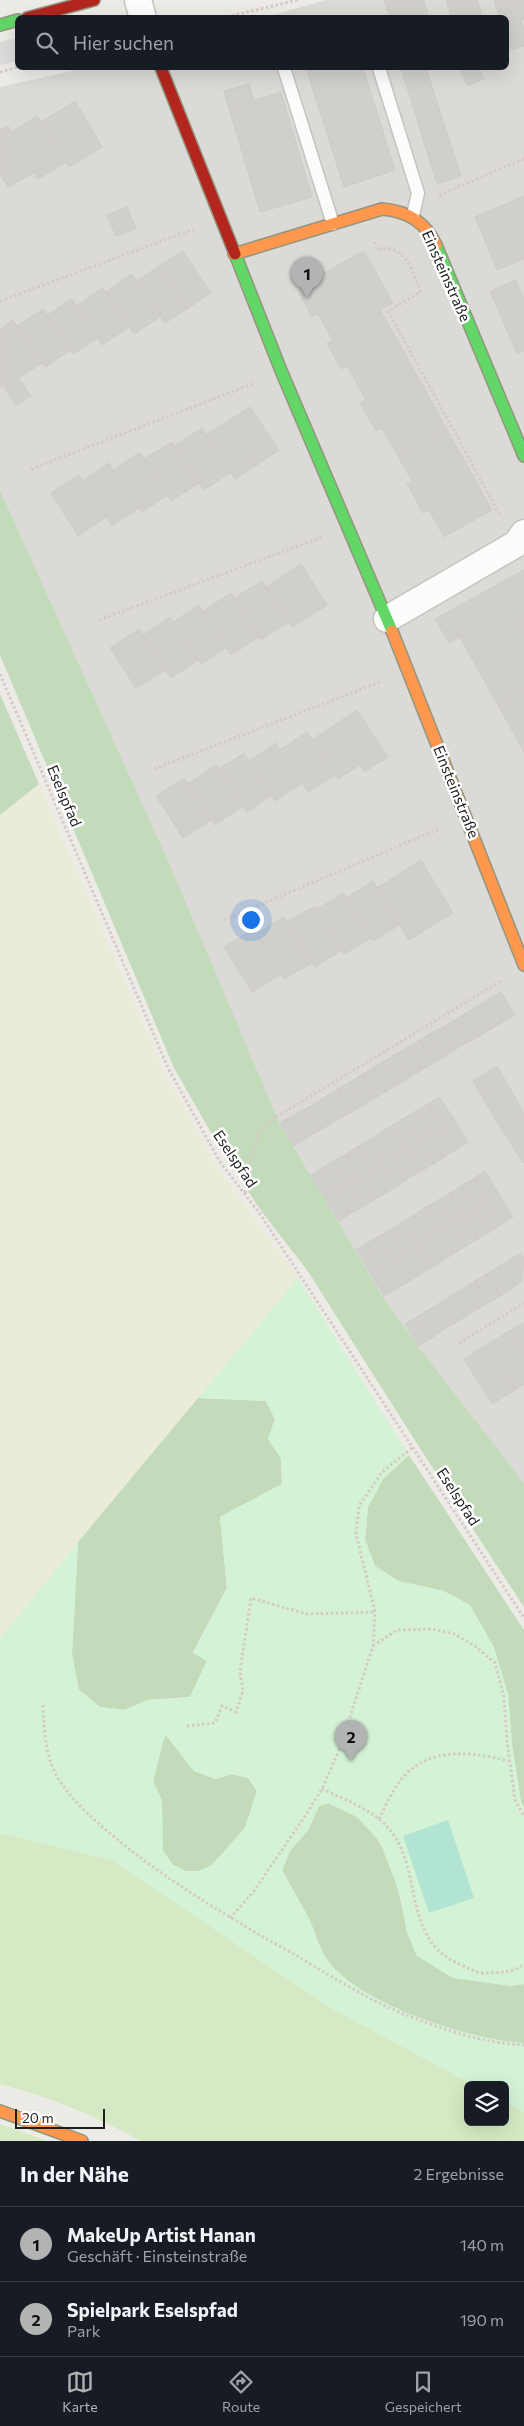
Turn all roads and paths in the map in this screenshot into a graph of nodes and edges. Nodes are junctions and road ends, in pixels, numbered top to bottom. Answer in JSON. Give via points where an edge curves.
{"nodes":[{"id":1,"x":94,"y":0,"type":"edge"},
{"id":2,"x":138,"y":0,"type":"edge"},
{"id":3,"x":298,"y":0,"type":"edge"},
{"id":4,"x":38,"y":15,"type":"edge"},
{"id":5,"x":142,"y":15,"type":"edge"},
{"id":6,"x":235,"y":15,"type":"edge"},
{"id":7,"x":15,"y":21,"type":"edge"},
{"id":8,"x":0,"y":24,"type":"edge"},
{"id":9,"x":15,"y":68,"type":"edge"},
{"id":10,"x":162,"y":70,"type":"edge"},
{"id":11,"x":285,"y":70,"type":"edge"},
{"id":12,"x":380,"y":70,"type":"edge"},
{"id":13,"x":0,"y":72,"type":"edge"},
{"id":14,"x":524,"y":159,"type":"edge"},
{"id":15,"x":360,"y":215,"type":"junction"},
{"id":16,"x":413,"y":215,"type":"junction"},
{"id":17,"x":333,"y":224,"type":"junction"},
{"id":18,"x":195,"y":229,"type":"dead end"},
{"id":19,"x":234,"y":254,"type":"junction"},
{"id":20,"x":0,"y":301,"type":"edge"},
{"id":21,"x":264,"y":379,"type":"dead end"},
{"id":22,"x":524,"y":456,"type":"edge"},
{"id":23,"x":31,"y":469,"type":"dead end"},
{"id":24,"x":327,"y":536,"type":"dead end"},
{"id":25,"x":520,"y":538,"type":"edge"},
{"id":26,"x":387,"y":619,"type":"junction"},
{"id":27,"x":99,"y":620,"type":"dead end"},
{"id":28,"x":0,"y":674,"type":"edge"},
{"id":29,"x":385,"y":680,"type":"dead end"},
{"id":30,"x":154,"y":769,"type":"dead end"},
{"id":31,"x":444,"y":827,"type":"dead end"},
{"id":32,"x":224,"y":920,"type":"dead end"},
{"id":33,"x":524,"y":966,"type":"edge"},
{"id":34,"x":505,"y":978,"type":"dead end"},
{"id":35,"x":245,"y":1194,"type":"junction"},
{"id":36,"x":524,"y":1303,"type":"edge"},
{"id":37,"x":459,"y":1343,"type":"dead end"},
{"id":38,"x":412,"y":1448,"type":"junction"},
{"id":39,"x":375,"y":1612,"type":"junction"},
{"id":40,"x":524,"y":1618,"type":"edge"},
{"id":41,"x":373,"y":1646,"type":"junction"},
{"id":42,"x":44,"y":1705,"type":"dead end"},
{"id":43,"x":186,"y":1726,"type":"dead end"},
{"id":44,"x":509,"y":1761,"type":"junction"},
{"id":45,"x":322,"y":1789,"type":"junction"},
{"id":46,"x":524,"y":1816,"type":"edge"},
{"id":47,"x":379,"y":1819,"type":"junction"},
{"id":48,"x":230,"y":1918,"type":"junction"},
{"id":49,"x":524,"y":1964,"type":"edge"},
{"id":50,"x":524,"y":2045,"type":"edge"},
{"id":51,"x":0,"y":2111,"type":"edge"},
{"id":52,"x":82,"y":2141,"type":"edge"}],
"edges":[{"from":1,"to":4,"type":"main road"},
{"from":2,"to":5,"type":"street"},
{"from":3,"to":6,"type":"path"},
{"from":7,"to":8,"type":"main road"},
{"from":9,"to":13,"type":"path"},
{"from":10,"to":19,"type":"main road","name":"Einsteinstraße"},
{"from":11,"to":17,"type":"lane"},
{"from":12,"to":16,"type":"lane","via":[[418,193]]},
{"from":14,"to":16,"type":"path","via":[[436,196]]},
{"from":15,"to":16,"type":"main road","name":"Einsteinstraße","via":[[382,209],[398,209]]},
{"from":15,"to":17,"type":"main road","name":"Einsteinstraße"},
{"from":15,"to":25,"type":"path","via":[[378,250],[385,247],[404,255],[421,292],[388,311]]},
{"from":16,"to":22,"type":"main road","name":"Einsteinstraße","via":[[432,239]]},
{"from":17,"to":19,"type":"main road","name":"Einsteinstraße"},
{"from":18,"to":20,"type":"path"},
{"from":19,"to":26,"type":"main road","name":"Einsteinstraße"},
{"from":21,"to":23,"type":"path"},
{"from":24,"to":27,"type":"path"},
{"from":25,"to":26,"type":"street"},
{"from":26,"to":33,"type":"main road","name":"Einsteinstraße"},
{"from":28,"to":35,"type":"path","name":"Eselspfad","via":[[168,1068],[220,1162]]},
{"from":29,"to":30,"type":"path"},
{"from":31,"to":32,"type":"path","name":"Einsteinstraße"},
{"from":34,"to":35,"type":"path","via":[[276,1117],[260,1131]]},
{"from":35,"to":38,"type":"path","name":"Eselspfad"},
{"from":36,"to":37,"type":"path"},
{"from":38,"to":39,"type":"path","via":[[382,1472],[359,1506],[356,1534]]},
{"from":38,"to":40,"type":"path","name":"Eselspfad"},
{"from":39,"to":41,"type":"path"},
{"from":39,"to":43,"type":"path","via":[[307,1614],[251,1598],[240,1672],[244,1691],[236,1712],[222,1706],[214,1723]]},
{"from":41,"to":44,"type":"path","via":[[397,1630],[434,1630],[454,1634],[475,1646],[495,1663],[504,1697]]},
{"from":41,"to":45,"type":"path","via":[[340,1748]]},
{"from":42,"to":48,"type":"path","via":[[49,1759],[73,1798],[128,1848]]},
{"from":44,"to":46,"type":"path","via":[[515,1800]]},
{"from":44,"to":47,"type":"path","via":[[454,1753],[432,1757],[404,1776]]},
{"from":45,"to":47,"type":"path"},
{"from":45,"to":48,"type":"path","via":[[280,1855]]},
{"from":47,"to":49,"type":"path","via":[[399,1843],[425,1936],[449,1960],[480,1973],[516,1970]]},
{"from":48,"to":50,"type":"path","via":[[402,2013],[460,2034]]},
{"from":51,"to":52,"type":"main road"}]}
